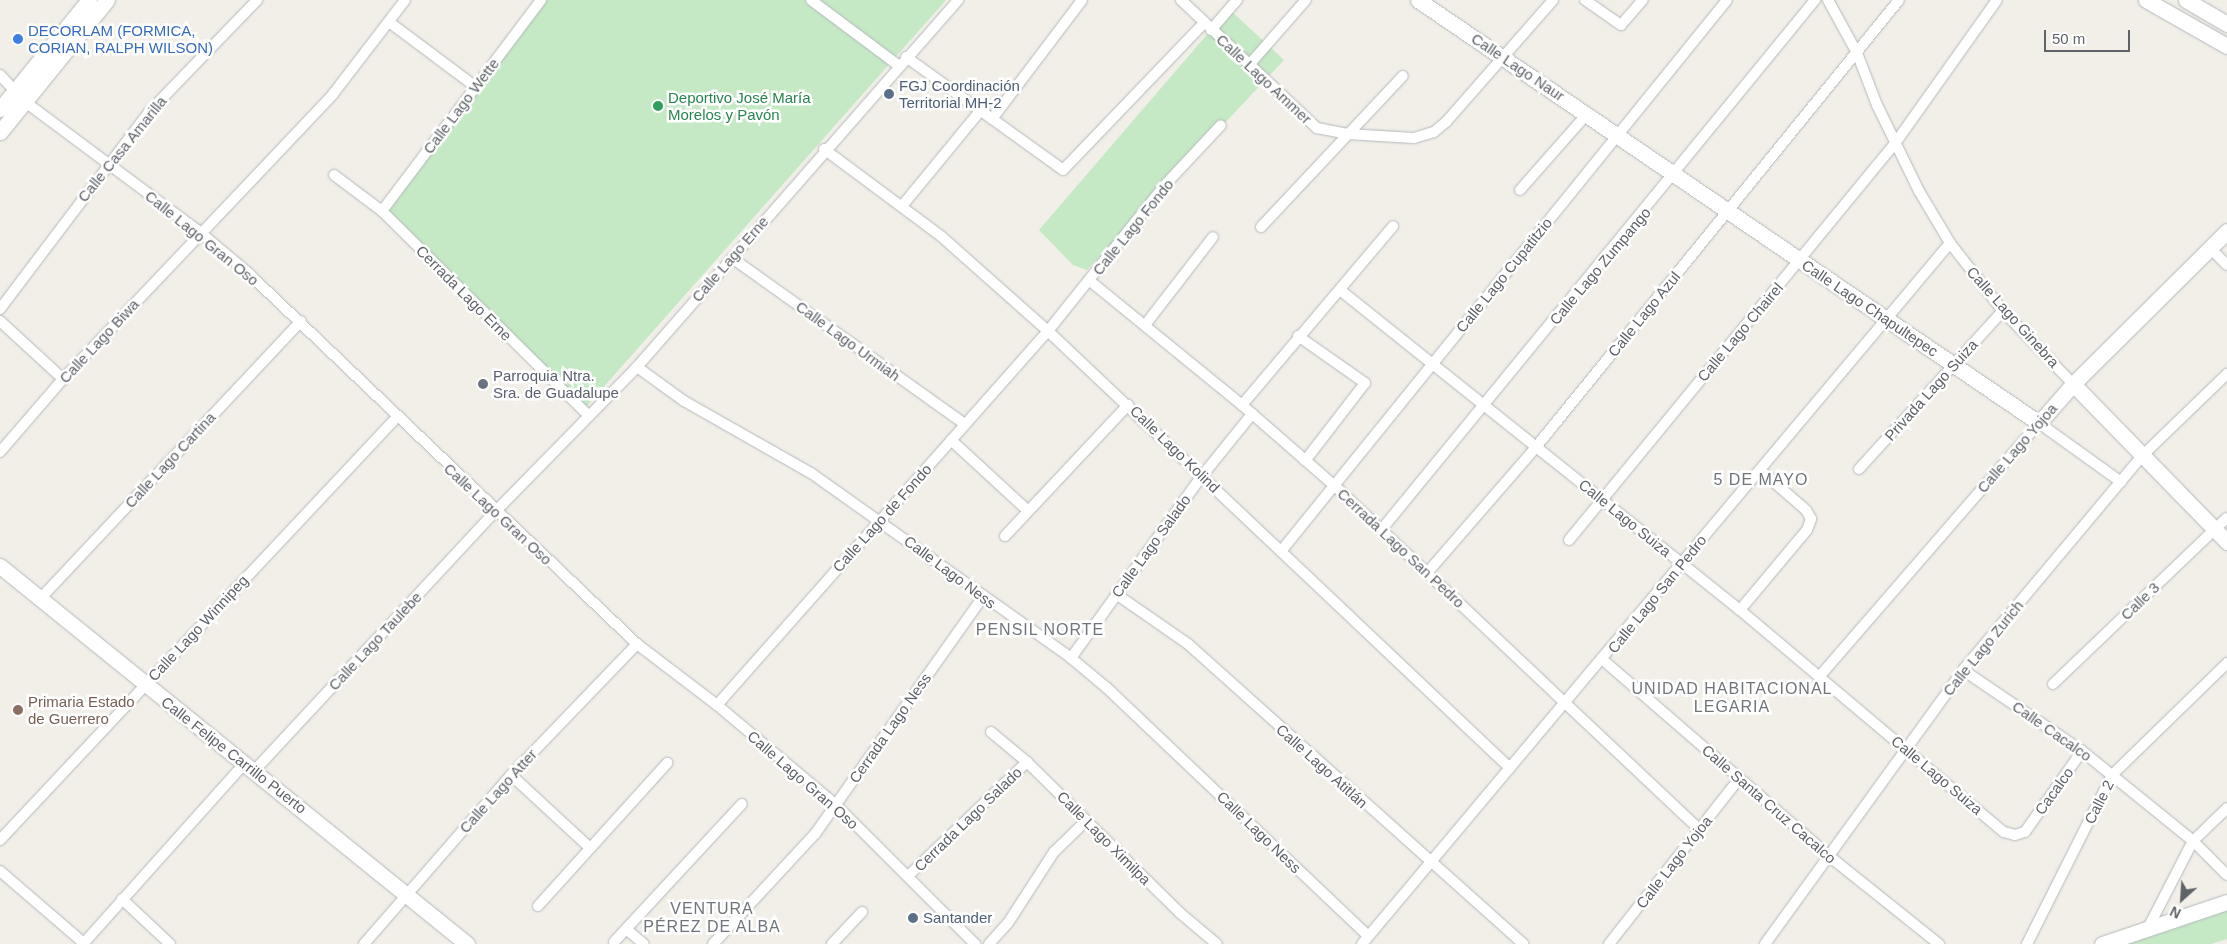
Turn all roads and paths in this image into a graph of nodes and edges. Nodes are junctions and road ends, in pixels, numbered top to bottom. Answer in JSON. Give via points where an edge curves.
{"nodes":[{"id":1,"x":89,"y":0,"type":"edge"},
{"id":2,"x":107,"y":0,"type":"edge"},
{"id":3,"x":257,"y":0,"type":"edge"},
{"id":4,"x":540,"y":0,"type":"edge"},
{"id":5,"x":811,"y":0,"type":"edge"},
{"id":6,"x":958,"y":0,"type":"edge"},
{"id":7,"x":1082,"y":0,"type":"edge"},
{"id":8,"x":1182,"y":0,"type":"edge"},
{"id":9,"x":1237,"y":0,"type":"edge"},
{"id":10,"x":1306,"y":0,"type":"edge"},
{"id":11,"x":1553,"y":0,"type":"edge"},
{"id":12,"x":1585,"y":0,"type":"edge"},
{"id":13,"x":1643,"y":0,"type":"edge"},
{"id":14,"x":1727,"y":0,"type":"edge"},
{"id":15,"x":1815,"y":0,"type":"edge"},
{"id":16,"x":1828,"y":0,"type":"edge"},
{"id":17,"x":1899,"y":0,"type":"edge"},
{"id":18,"x":1997,"y":0,"type":"edge"},
{"id":19,"x":2146,"y":0,"type":"edge"},
{"id":20,"x":2186,"y":0,"type":"edge"},
{"id":21,"x":401,"y":1,"type":"edge"},
{"id":22,"x":1421,"y":1,"type":"edge"},
{"id":23,"x":389,"y":22,"type":"junction"},
{"id":24,"x":2227,"y":24,"type":"edge"},
{"id":25,"x":1207,"y":27,"type":"junction"},
{"id":26,"x":2227,"y":46,"type":"edge"},
{"id":27,"x":1857,"y":53,"type":"junction"},
{"id":28,"x":906,"y":56,"type":"junction"},
{"id":29,"x":1504,"y":57,"type":"junction"},
{"id":30,"x":898,"y":65,"type":"junction"},
{"id":31,"x":1249,"y":65,"type":"junction"},
{"id":32,"x":0,"y":75,"type":"edge"},
{"id":33,"x":1403,"y":76,"type":"dead end"},
{"id":34,"x":476,"y":87,"type":"junction"},
{"id":35,"x":20,"y":96,"type":"junction"},
{"id":36,"x":0,"y":109,"type":"edge"},
{"id":37,"x":980,"y":111,"type":"junction"},
{"id":38,"x":1587,"y":114,"type":"junction"},
{"id":39,"x":992,"y":120,"type":"junction"},
{"id":40,"x":1221,"y":125,"type":"dead end"},
{"id":41,"x":0,"y":132,"type":"edge"},
{"id":42,"x":1347,"y":134,"type":"junction"},
{"id":43,"x":1618,"y":135,"type":"junction"},
{"id":44,"x":1896,"y":142,"type":"junction"},
{"id":45,"x":824,"y":149,"type":"junction"},
{"id":46,"x":108,"y":164,"type":"junction"},
{"id":47,"x":334,"y":174,"type":"dead end"},
{"id":48,"x":1675,"y":175,"type":"junction"},
{"id":49,"x":1520,"y":190,"type":"dead end"},
{"id":50,"x":902,"y":206,"type":"junction"},
{"id":51,"x":382,"y":211,"type":"junction"},
{"id":52,"x":1727,"y":212,"type":"junction"},
{"id":53,"x":1393,"y":226,"type":"dead end"},
{"id":54,"x":1261,"y":227,"type":"dead end"},
{"id":55,"x":2227,"y":231,"type":"edge"},
{"id":56,"x":201,"y":233,"type":"junction"},
{"id":57,"x":1213,"y":237,"type":"dead end"},
{"id":58,"x":1950,"y":243,"type":"junction"},
{"id":59,"x":2210,"y":248,"type":"junction"},
{"id":60,"x":732,"y":258,"type":"junction"},
{"id":61,"x":1799,"y":261,"type":"junction"},
{"id":62,"x":2227,"y":266,"type":"edge"},
{"id":63,"x":1090,"y":281,"type":"junction"},
{"id":64,"x":1340,"y":290,"type":"junction"},
{"id":65,"x":0,"y":309,"type":"edge"},
{"id":66,"x":2003,"y":310,"type":"junction"},
{"id":67,"x":1886,"y":320,"type":"junction"},
{"id":68,"x":0,"y":321,"type":"edge"},
{"id":69,"x":301,"y":321,"type":"junction"},
{"id":70,"x":1145,"y":325,"type":"junction"},
{"id":71,"x":1048,"y":331,"type":"junction"},
{"id":72,"x":1298,"y":336,"type":"junction"},
{"id":73,"x":1433,"y":362,"type":"junction"},
{"id":74,"x":1953,"y":364,"type":"junction"},
{"id":75,"x":637,"y":367,"type":"junction"},
{"id":76,"x":2227,"y":374,"type":"edge"},
{"id":77,"x":63,"y":378,"type":"junction"},
{"id":78,"x":2073,"y":384,"type":"junction"},
{"id":79,"x":1128,"y":405,"type":"junction"},
{"id":80,"x":1242,"y":405,"type":"junction"},
{"id":81,"x":1484,"y":405,"type":"junction"},
{"id":82,"x":1252,"y":414,"type":"junction"},
{"id":83,"x":589,"y":416,"type":"junction"},
{"id":84,"x":397,"y":417,"type":"junction"},
{"id":85,"x":2039,"y":423,"type":"junction"},
{"id":86,"x":965,"y":424,"type":"junction"},
{"id":87,"x":951,"y":440,"type":"junction"},
{"id":88,"x":1536,"y":446,"type":"junction"},
{"id":89,"x":0,"y":452,"type":"edge"},
{"id":90,"x":2143,"y":455,"type":"junction"},
{"id":91,"x":1305,"y":461,"type":"junction"},
{"id":92,"x":1860,"y":469,"type":"dead end"},
{"id":93,"x":1762,"y":471,"type":"junction"},
{"id":94,"x":1202,"y":476,"type":"junction"},
{"id":95,"x":2121,"y":482,"type":"junction"},
{"id":96,"x":1336,"y":487,"type":"junction"},
{"id":97,"x":1602,"y":499,"type":"junction"},
{"id":98,"x":1027,"y":510,"type":"junction"},
{"id":99,"x":495,"y":512,"type":"junction"},
{"id":100,"x":2227,"y":518,"type":"edge"},
{"id":101,"x":880,"y":519,"type":"junction"},
{"id":102,"x":1382,"y":529,"type":"junction"},
{"id":103,"x":2215,"y":530,"type":"junction"},
{"id":104,"x":1005,"y":536,"type":"dead end"},
{"id":105,"x":1569,"y":540,"type":"dead end"},
{"id":106,"x":2227,"y":542,"type":"edge"},
{"id":107,"x":1282,"y":550,"type":"junction"},
{"id":108,"x":1681,"y":564,"type":"junction"},
{"id":109,"x":0,"y":566,"type":"edge"},
{"id":110,"x":1427,"y":573,"type":"junction"},
{"id":111,"x":1116,"y":594,"type":"junction"},
{"id":112,"x":983,"y":598,"type":"junction"},
{"id":113,"x":40,"y":599,"type":"junction"},
{"id":114,"x":1740,"y":610,"type":"junction"},
{"id":115,"x":637,"y":644,"type":"junction"},
{"id":116,"x":1071,"y":658,"type":"junction"},
{"id":117,"x":1603,"y":660,"type":"junction"},
{"id":118,"x":2227,"y":663,"type":"edge"},
{"id":119,"x":1963,"y":670,"type":"junction"},
{"id":120,"x":1819,"y":677,"type":"junction"},
{"id":121,"x":144,"y":684,"type":"junction"},
{"id":122,"x":2053,"y":684,"type":"dead end"},
{"id":123,"x":1566,"y":702,"type":"junction"},
{"id":124,"x":717,"y":705,"type":"junction"},
{"id":125,"x":991,"y":732,"type":"dead end"},
{"id":126,"x":1906,"y":749,"type":"junction"},
{"id":127,"x":2082,"y":751,"type":"junction"},
{"id":128,"x":1027,"y":762,"type":"junction"},
{"id":129,"x":667,"y":763,"type":"dead end"},
{"id":130,"x":250,"y":767,"type":"junction"},
{"id":131,"x":1510,"y":768,"type":"junction"},
{"id":132,"x":2112,"y":775,"type":"junction"},
{"id":133,"x":511,"y":776,"type":"junction"},
{"id":134,"x":1739,"y":779,"type":"junction"},
{"id":135,"x":742,"y":804,"type":"dead end"},
{"id":136,"x":836,"y":806,"type":"junction"},
{"id":137,"x":2227,"y":808,"type":"edge"},
{"id":138,"x":1086,"y":821,"type":"junction"},
{"id":139,"x":1700,"y":830,"type":"junction"},
{"id":140,"x":2024,"y":832,"type":"joint"},
{"id":141,"x":0,"y":840,"type":"edge"},
{"id":142,"x":2193,"y":841,"type":"junction"},
{"id":143,"x":589,"y":847,"type":"junction"},
{"id":144,"x":1830,"y":856,"type":"junction"},
{"id":145,"x":1430,"y":864,"type":"junction"},
{"id":146,"x":0,"y":872,"type":"edge"},
{"id":147,"x":2227,"y":875,"type":"edge"},
{"id":148,"x":908,"y":876,"type":"junction"},
{"id":149,"x":409,"y":896,"type":"junction"},
{"id":150,"x":122,"y":899,"type":"junction"},
{"id":151,"x":2227,"y":902,"type":"edge"},
{"id":152,"x":538,"y":906,"type":"dead end"},
{"id":153,"x":862,"y":912,"type":"dead end"},
{"id":154,"x":626,"y":929,"type":"junction"},
{"id":155,"x":2147,"y":930,"type":"junction"},
{"id":156,"x":1365,"y":940,"type":"edge"},
{"id":157,"x":614,"y":942,"type":"dead end"},
{"id":158,"x":84,"y":944,"type":"edge"},
{"id":159,"x":170,"y":944,"type":"edge"},
{"id":160,"x":364,"y":944,"type":"edge"},
{"id":161,"x":467,"y":944,"type":"edge"},
{"id":162,"x":644,"y":944,"type":"edge"},
{"id":163,"x":713,"y":944,"type":"edge"},
{"id":164,"x":832,"y":944,"type":"edge"},
{"id":165,"x":975,"y":944,"type":"edge"},
{"id":166,"x":989,"y":944,"type":"edge"},
{"id":167,"x":1217,"y":944,"type":"edge"},
{"id":168,"x":1523,"y":944,"type":"edge"},
{"id":169,"x":1610,"y":944,"type":"edge"},
{"id":170,"x":1765,"y":944,"type":"edge"},
{"id":171,"x":1940,"y":944,"type":"edge"},
{"id":172,"x":2027,"y":944,"type":"edge"},
{"id":173,"x":2102,"y":944,"type":"edge"}],
"edges":[{"from":1,"to":35,"type":"street"},
{"from":2,"to":35,"type":"street"},
{"from":3,"to":46,"type":"street","name":"Calle Casa Amarilla","via":[[149,112]]},
{"from":4,"to":34,"type":"street","name":"Calle Lago Wette"},
{"from":5,"to":30,"type":"street"},
{"from":6,"to":28,"type":"street","name":"Calle Lago Erne"},
{"from":7,"to":39,"type":"street"},
{"from":8,"to":25,"type":"street","name":"Calle Lago Ammer"},
{"from":9,"to":25,"type":"street"},
{"from":10,"to":31,"type":"street"},
{"from":11,"to":29,"type":"street"},
{"from":12,"to":13,"type":"street","via":[[1621,25]]},
{"from":14,"to":43,"type":"street","name":"Calle Lago Cupatitzio"},
{"from":15,"to":48,"type":"street","name":"Calle Lago Zumpango"},
{"from":16,"to":27,"type":"street","name":"Calle Lago Ginebra"},
{"from":17,"to":27,"type":"street","name":"Calle Lago Azul"},
{"from":18,"to":44,"type":"street","name":"Calle Lago Chairel"},
{"from":19,"to":26,"type":"street"},
{"from":20,"to":24,"type":"street"},
{"from":21,"to":23,"type":"street","name":"Calle Lago Biwa"},
{"from":22,"to":29,"type":"street","name":"Calle Lago Naur"},
{"from":23,"to":34,"type":"street"},
{"from":23,"to":56,"type":"street","name":"Calle Lago Biwa","via":[[333,94]]},
{"from":25,"to":31,"type":"street","name":"Calle Lago Ammer"},
{"from":25,"to":39,"type":"street","via":[[1063,170]]},
{"from":27,"to":44,"type":"street","name":"Calle Lago Ginebra"},
{"from":27,"to":52,"type":"street","name":"Calle Lago Azul"},
{"from":28,"to":30,"type":"street","name":"Calle Lago Erne"},
{"from":28,"to":37,"type":"street"},
{"from":29,"to":38,"type":"street","name":"Calle Lago Naur"},
{"from":29,"to":42,"type":"street","name":"Calle Lago Ammer","via":[[1446,122],[1425,136]]},
{"from":30,"to":45,"type":"street","name":"Calle Lago Erne"},
{"from":31,"to":42,"type":"street","name":"Calle Lago Ammer","via":[[1317,128]]},
{"from":32,"to":35,"type":"street","name":"Calle Lago Gran Oso"},
{"from":33,"to":42,"type":"street"},
{"from":34,"to":51,"type":"street","name":"Calle Lago Wette"},
{"from":35,"to":36,"type":"street"},
{"from":35,"to":41,"type":"street"},
{"from":35,"to":46,"type":"street","name":"Calle Lago Gran Oso"},
{"from":37,"to":39,"type":"street"},
{"from":37,"to":50,"type":"street"},
{"from":38,"to":43,"type":"street","name":"Calle Lago Naur"},
{"from":38,"to":49,"type":"street"},
{"from":40,"to":63,"type":"street","name":"Calle Lago Fondo","via":[[1164,186]]},
{"from":42,"to":54,"type":"street"},
{"from":43,"to":48,"type":"street","name":"Calle Lago Chapultepec"},
{"from":43,"to":73,"type":"street","name":"Calle Lago Cupatitzio"},
{"from":44,"to":58,"type":"street","name":"Calle Lago Ginebra","via":[[1919,191]]},
{"from":44,"to":61,"type":"street","name":"Calle Lago Chairel"},
{"from":45,"to":50,"type":"street","name":"Calle Lago Kolind"},
{"from":45,"to":60,"type":"street","name":"Calle Lago Erne"},
{"from":46,"to":56,"type":"street","name":"Calle Lago Gran Oso"},
{"from":46,"to":65,"type":"street","name":"Calle Casa Amarilla"},
{"from":47,"to":51,"type":"street","name":"Cerrada Lago Erne"},
{"from":48,"to":52,"type":"street","name":"Calle Lago Chapultepec"},
{"from":48,"to":81,"type":"street","name":"Calle Lago Zumpango"},
{"from":50,"to":71,"type":"street","name":"Calle Lago Kolind"},
{"from":51,"to":83,"type":"street","name":"Cerrada Lago Erne"},
{"from":52,"to":61,"type":"street","name":"Calle Lago Chapultepec"},
{"from":52,"to":88,"type":"street","name":"Calle Lago Azul"},
{"from":53,"to":64,"type":"street"},
{"from":55,"to":59,"type":"street","name":"Calle Lago Yojoa"},
{"from":56,"to":69,"type":"street","name":"Calle Lago Gran Oso"},
{"from":56,"to":77,"type":"street","name":"Calle Lago Biwa"},
{"from":57,"to":70,"type":"street"},
{"from":58,"to":66,"type":"street","name":"Calle Lago Ginebra"},
{"from":58,"to":67,"type":"street","name":"Calle Lago San Pedro"},
{"from":59,"to":62,"type":"street"},
{"from":59,"to":78,"type":"street","name":"Calle Lago Yojoa"},
{"from":60,"to":75,"type":"street","name":"Calle Lago Erne"},
{"from":60,"to":86,"type":"street","name":"Calle Lago Urmiah"},
{"from":61,"to":67,"type":"street","name":"Calle Lago Chapultepec"},
{"from":61,"to":97,"type":"street","name":"Calle Lago Chairel"},
{"from":63,"to":70,"type":"street","name":"Cerrada Lago San Pedro"},
{"from":63,"to":71,"type":"street","name":"Calle Lago Fondo"},
{"from":64,"to":72,"type":"street"},
{"from":64,"to":73,"type":"street","name":"Calle Lago Suiza"},
{"from":66,"to":74,"type":"street","name":"Privada Lago Suiza"},
{"from":66,"to":78,"type":"street","name":"Calle Lago Ginebra"},
{"from":67,"to":74,"type":"street","name":"Calle Lago Chapultepec"},
{"from":67,"to":93,"type":"street","name":"Calle Lago San Pedro"},
{"from":68,"to":77,"type":"street"},
{"from":69,"to":84,"type":"street","name":"Calle Lago Gran Oso"},
{"from":69,"to":113,"type":"street","name":"Calle Lago Cartina"},
{"from":70,"to":80,"type":"street","name":"Cerrada Lago San Pedro"},
{"from":71,"to":79,"type":"street","name":"Calle Lago Kolind"},
{"from":71,"to":86,"type":"street","name":"Calle Lago de Fondo"},
{"from":72,"to":80,"type":"street"},
{"from":72,"to":91,"type":"street","via":[[1365,383]]},
{"from":73,"to":81,"type":"street","name":"Calle Lago Suiza"},
{"from":73,"to":96,"type":"street","name":"Calle Lago Cupatitzio"},
{"from":74,"to":85,"type":"street","name":"Calle Lago Chapultepec"},
{"from":74,"to":92,"type":"street","name":"Privada Lago Suiza"},
{"from":75,"to":83,"type":"street","name":"Calle Lago Erne"},
{"from":75,"to":101,"type":"street","name":"Calle Lago Ness","via":[[684,401],[812,473]]},
{"from":76,"to":90,"type":"street","name":"Calle Lago Zurich"},
{"from":77,"to":89,"type":"street","name":"Calle Lago Biwa"},
{"from":78,"to":85,"type":"street","name":"Calle Lago Yojoa"},
{"from":78,"to":90,"type":"street","name":"Calle Lago Ginebra"},
{"from":79,"to":94,"type":"street","name":"Calle Lago Kolind"},
{"from":79,"to":98,"type":"street"},
{"from":80,"to":82,"type":"street","name":"Cerrada Lago San Pedro"},
{"from":81,"to":88,"type":"street","name":"Calle Lago Suiza"},
{"from":81,"to":102,"type":"street","name":"Calle Lago Zumpango"},
{"from":82,"to":91,"type":"street","name":"Cerrada Lago San Pedro"},
{"from":82,"to":94,"type":"street","name":"Calle Lago Salado"},
{"from":83,"to":99,"type":"street","name":"Calle Lago Erne"},
{"from":84,"to":99,"type":"street","name":"Calle Lago Gran Oso"},
{"from":84,"to":121,"type":"street","name":"Calle Lago Winnipeg"},
{"from":85,"to":95,"type":"street","name":"Calle Lago Chapultepec"},
{"from":85,"to":120,"type":"street","name":"Calle Lago Yojoa"},
{"from":86,"to":87,"type":"street","name":"Calle Lago de Fondo"},
{"from":87,"to":98,"type":"street"},
{"from":87,"to":101,"type":"street","name":"Calle Lago de Fondo"},
{"from":88,"to":97,"type":"street","name":"Calle Lago Suiza"},
{"from":88,"to":110,"type":"street","name":"Calle Lago Azul"},
{"from":90,"to":95,"type":"street","name":"Calle Lago Zurich"},
{"from":90,"to":103,"type":"street","name":"Calle Lago Ginebra"},
{"from":91,"to":96,"type":"street","name":"Cerrada Lago San Pedro"},
{"from":93,"to":108,"type":"street","name":"Calle Lago San Pedro"},
{"from":93,"to":114,"type":"street","via":[[1806,510],[1811,519],[1807,530]]},
{"from":94,"to":107,"type":"street","name":"Calle Lago Kolind"},
{"from":94,"to":111,"type":"street","name":"Calle Lago Salado"},
{"from":95,"to":119,"type":"street","name":"Calle Lago Zurich"},
{"from":96,"to":102,"type":"street","name":"Cerrada Lago San Pedro"},
{"from":96,"to":107,"type":"street","name":"Calle Lago Cupatitzio"},
{"from":97,"to":105,"type":"street","name":"Calle Lago Chairel"},
{"from":97,"to":108,"type":"street","name":"Calle Lago Suiza"},
{"from":98,"to":104,"type":"street"},
{"from":99,"to":115,"type":"street","name":"Calle Lago Gran Oso"},
{"from":99,"to":130,"type":"street","name":"Calle Lago Taulebe"},
{"from":100,"to":103,"type":"street","name":"Calle 3"},
{"from":101,"to":112,"type":"street","name":"Calle Lago Ness"},
{"from":101,"to":124,"type":"street","name":"Calle Lago de Fondo"},
{"from":102,"to":110,"type":"street","name":"Cerrada Lago San Pedro"},
{"from":103,"to":106,"type":"street","name":"Calle Lago Ginebra"},
{"from":103,"to":122,"type":"street","name":"Calle 3"},
{"from":107,"to":131,"type":"street","name":"Calle Lago Kolind"},
{"from":108,"to":114,"type":"street","name":"Calle Lago Suiza"},
{"from":108,"to":117,"type":"street","name":"Calle Lago San Pedro"},
{"from":109,"to":113,"type":"street","name":"Calle Felipe Carrillo Puerto"},
{"from":110,"to":123,"type":"street","name":"Cerrada Lago San Pedro"},
{"from":111,"to":116,"type":"street","name":"Calle Lago Salado"},
{"from":111,"to":145,"type":"street","name":"Calle Lago Atitlán","via":[[1188,644]]},
{"from":112,"to":116,"type":"street","name":"Calle Lago Ness"},
{"from":112,"to":136,"type":"street","name":"Cerrada Lago Ness"},
{"from":113,"to":121,"type":"street","name":"Calle Felipe Carrillo Puerto"},
{"from":114,"to":120,"type":"street","name":"Calle Lago Suiza"},
{"from":115,"to":124,"type":"street","name":"Calle Lago Gran Oso"},
{"from":115,"to":133,"type":"street","name":"Calle Lago Atter"},
{"from":116,"to":156,"type":"street","name":"Calle Lago Ness","via":[[1107,688]]},
{"from":117,"to":123,"type":"street","name":"Calle Lago San Pedro"},
{"from":117,"to":134,"type":"street","name":"Calle Santa Cruz Cacalco"},
{"from":118,"to":132,"type":"street","name":"Calle 2"},
{"from":119,"to":126,"type":"street","name":"Calle Lago Zurich"},
{"from":119,"to":127,"type":"street","name":"Calle Cacalco"},
{"from":120,"to":126,"type":"street","name":"Calle Lago Suiza"},
{"from":121,"to":130,"type":"street","name":"Calle Felipe Carrillo Puerto"},
{"from":121,"to":141,"type":"street","name":"Calle Lago Winnipeg"},
{"from":123,"to":131,"type":"street","name":"Calle Lago San Pedro"},
{"from":123,"to":139,"type":"street","name":"Cerrada Lago San Pedro"},
{"from":124,"to":136,"type":"street","name":"Calle Lago Gran Oso"},
{"from":125,"to":128,"type":"street","name":"Calle Lago Ximilpa"},
{"from":126,"to":140,"type":"street","name":"Calle Lago Suiza","via":[[2004,832],[2014,835]]},
{"from":126,"to":144,"type":"street","name":"Calle Lago Zurich"},
{"from":127,"to":132,"type":"street","name":"Calle Cacalco"},
{"from":127,"to":140,"type":"street","name":"Cacalco"},
{"from":128,"to":138,"type":"street","name":"Calle Lago Ximilpa"},
{"from":128,"to":148,"type":"street","name":"Cerrada Lago Salado"},
{"from":129,"to":143,"type":"street"},
{"from":130,"to":149,"type":"street","name":"Calle Felipe Carrillo Puerto"},
{"from":130,"to":150,"type":"street","name":"Calle Lago Taulebe"},
{"from":131,"to":145,"type":"street","name":"Calle Lago San Pedro"},
{"from":132,"to":142,"type":"street","name":"Calle Cacalco"},
{"from":132,"to":172,"type":"street","name":"Calle 2"},
{"from":133,"to":143,"type":"street"},
{"from":133,"to":149,"type":"street","name":"Calle Lago Atter"},
{"from":134,"to":139,"type":"street","name":"Calle Lago Yojoa"},
{"from":134,"to":144,"type":"street","name":"Calle Santa Cruz Cacalco"},
{"from":135,"to":154,"type":"street"},
{"from":136,"to":148,"type":"street","name":"Calle Lago Gran Oso"},
{"from":136,"to":163,"type":"street","name":"Cerrada Lago Ness","via":[[815,834]]},
{"from":137,"to":142,"type":"street"},
{"from":138,"to":166,"type":"street","via":[[1054,852],[1008,923]]},
{"from":138,"to":167,"type":"street","name":"Calle Lago Ximilpa","via":[[1180,913]]},
{"from":139,"to":169,"type":"street","name":"Calle Lago Yojoa"},
{"from":142,"to":147,"type":"street","name":"Calle Cacalco"},
{"from":142,"to":155,"type":"street"},
{"from":143,"to":152,"type":"street"},
{"from":144,"to":170,"type":"street","name":"Calle Lago Zurich"},
{"from":144,"to":171,"type":"street","name":"Calle Santa Cruz Cacalco"},
{"from":145,"to":156,"type":"street","name":"Calle Lago San Pedro"},
{"from":145,"to":168,"type":"street","name":"Calle Lago Atitlán"},
{"from":146,"to":158,"type":"street"},
{"from":148,"to":165,"type":"street","name":"Calle Lago Gran Oso"},
{"from":149,"to":160,"type":"street","name":"Calle Lago Atter"},
{"from":149,"to":161,"type":"street","name":"Calle Felipe Carrillo Puerto"},
{"from":150,"to":158,"type":"street","name":"Calle Lago Taulebe"},
{"from":150,"to":159,"type":"street"},
{"from":151,"to":155,"type":"street"},
{"from":153,"to":164,"type":"street"},
{"from":154,"to":157,"type":"street"},
{"from":154,"to":162,"type":"street"},
{"from":155,"to":173,"type":"street"}]}
